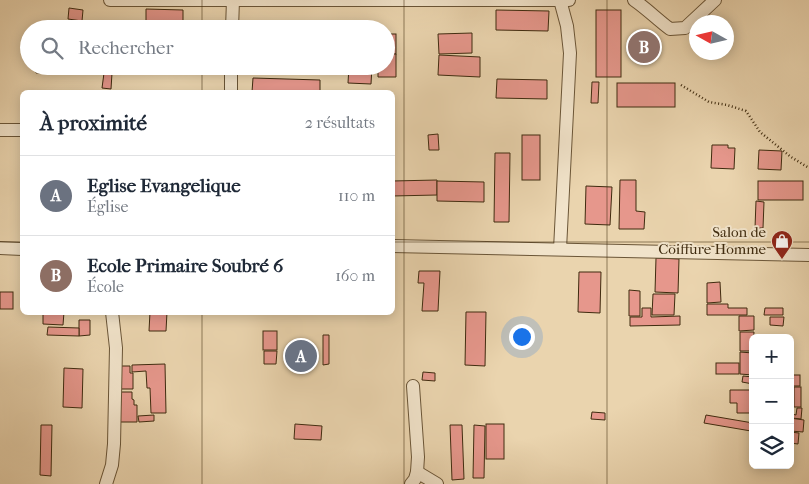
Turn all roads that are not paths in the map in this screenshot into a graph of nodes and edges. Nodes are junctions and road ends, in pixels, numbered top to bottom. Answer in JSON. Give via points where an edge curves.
{"nodes":[{"id":1,"x":110,"y":0,"type":"edge"},
{"id":2,"x":233,"y":0,"type":"edge"},
{"id":3,"x":563,"y":0,"type":"edge"},
{"id":4,"x":634,"y":0,"type":"edge"},
{"id":5,"x":715,"y":0,"type":"edge"},
{"id":6,"x":232,"y":20,"type":"edge"},
{"id":7,"x":231,"y":75,"type":"edge"},
{"id":8,"x":231,"y":90,"type":"edge"},
{"id":9,"x":0,"y":130,"type":"edge"},
{"id":10,"x":20,"y":130,"type":"edge"},
{"id":11,"x":395,"y":246,"type":"edge"},
{"id":12,"x":0,"y":248,"type":"edge"},
{"id":13,"x":20,"y":248,"type":"edge"},
{"id":14,"x":560,"y":248,"type":"junction"},
{"id":15,"x":809,"y":255,"type":"edge"},
{"id":16,"x":112,"y":315,"type":"edge"},
{"id":17,"x":413,"y":386,"type":"dead end"},
{"id":18,"x":417,"y":472,"type":"junction"},
{"id":19,"x":106,"y":484,"type":"edge"},
{"id":20,"x":411,"y":484,"type":"edge"},
{"id":21,"x":437,"y":484,"type":"edge"}],
"edges":[{"from":1,"to":2,"type":"street"},
{"from":2,"to":3,"type":"street"},
{"from":2,"to":6,"type":"street"},
{"from":3,"to":14,"type":"street","via":[[570,53]]},
{"from":4,"to":5,"type":"street","via":[[670,29],[685,28]]},
{"from":7,"to":8,"type":"street"},
{"from":9,"to":10,"type":"street"},
{"from":11,"to":14,"type":"street"},
{"from":12,"to":13,"type":"street"},
{"from":14,"to":15,"type":"street"},
{"from":16,"to":19,"type":"street","via":[[116,348],[114,444]]},
{"from":17,"to":18,"type":"street"},
{"from":18,"to":20,"type":"street"},
{"from":18,"to":21,"type":"street"}]}
